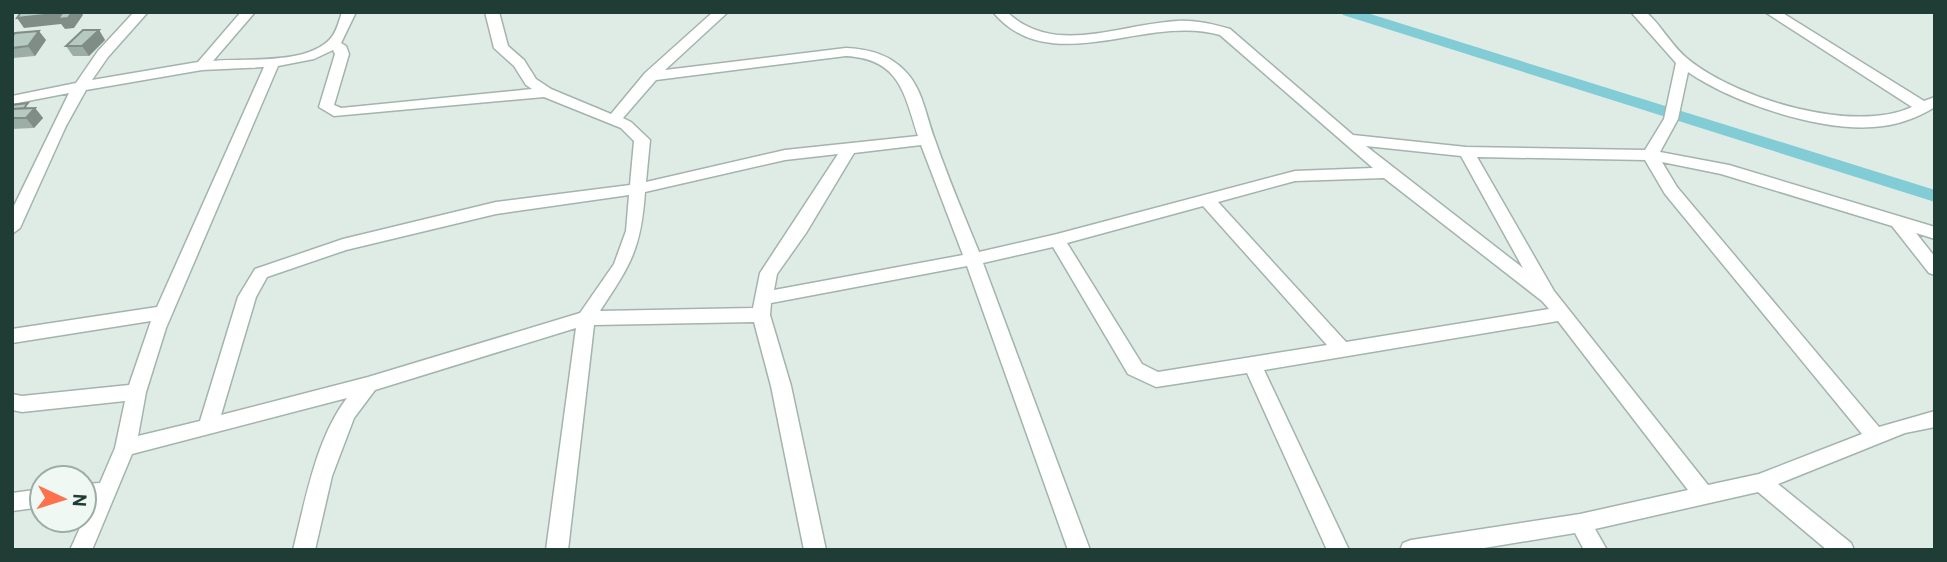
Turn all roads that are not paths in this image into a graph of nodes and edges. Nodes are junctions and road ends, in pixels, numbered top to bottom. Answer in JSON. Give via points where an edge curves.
{"nodes":[{"id":1,"x":142,"y":12,"type":"edge"},
{"id":2,"x":249,"y":12,"type":"edge"},
{"id":3,"x":349,"y":12,"type":"edge"},
{"id":4,"x":492,"y":12,"type":"edge"},
{"id":5,"x":722,"y":12,"type":"edge"},
{"id":6,"x":999,"y":12,"type":"edge"},
{"id":7,"x":1637,"y":12,"type":"edge"},
{"id":8,"x":1771,"y":12,"type":"edge"},
{"id":9,"x":333,"y":45,"type":"junction"},
{"id":10,"x":273,"y":61,"type":"junction"},
{"id":11,"x":1683,"y":62,"type":"junction"},
{"id":12,"x":202,"y":66,"type":"junction"},
{"id":13,"x":650,"y":76,"type":"junction"},
{"id":14,"x":80,"y":87,"type":"junction"},
{"id":15,"x":546,"y":92,"type":"junction"},
{"id":16,"x":12,"y":100,"type":"edge"},
{"id":17,"x":1929,"y":104,"type":"edge"},
{"id":18,"x":614,"y":120,"type":"junction"},
{"id":19,"x":1348,"y":139,"type":"junction"},
{"id":20,"x":927,"y":140,"type":"junction"},
{"id":21,"x":848,"y":150,"type":"junction"},
{"id":22,"x":1466,"y":152,"type":"junction"},
{"id":23,"x":1650,"y":155,"type":"junction"},
{"id":24,"x":1388,"y":173,"type":"junction"},
{"id":25,"x":637,"y":189,"type":"junction"},
{"id":26,"x":1206,"y":199,"type":"junction"},
{"id":27,"x":1899,"y":223,"type":"junction"},
{"id":28,"x":12,"y":228,"type":"edge"},
{"id":29,"x":1935,"y":233,"type":"edge"},
{"id":30,"x":1057,"y":240,"type":"junction"},
{"id":31,"x":973,"y":260,"type":"junction"},
{"id":32,"x":1935,"y":269,"type":"edge"},
{"id":33,"x":1548,"y":296,"type":"junction"},
{"id":34,"x":762,"y":306,"type":"junction"},
{"id":35,"x":165,"y":312,"type":"junction"},
{"id":36,"x":1562,"y":314,"type":"junction"},
{"id":37,"x":586,"y":318,"type":"junction"},
{"id":38,"x":12,"y":336,"type":"edge"},
{"id":39,"x":1342,"y":350,"type":"junction"},
{"id":40,"x":1253,"y":366,"type":"junction"},
{"id":41,"x":368,"y":385,"type":"junction"},
{"id":42,"x":136,"y":391,"type":"junction"},
{"id":43,"x":12,"y":402,"type":"edge"},
{"id":44,"x":1935,"y":419,"type":"edge"},
{"id":45,"x":208,"y":426,"type":"junction"},
{"id":46,"x":1877,"y":438,"type":"junction"},
{"id":47,"x":125,"y":448,"type":"junction"},
{"id":48,"x":1761,"y":482,"type":"junction"},
{"id":49,"x":98,"y":486,"type":"edge"},
{"id":50,"x":1704,"y":495,"type":"junction"},
{"id":51,"x":1580,"y":523,"type":"junction"},
{"id":52,"x":304,"y":550,"type":"edge"},
{"id":53,"x":557,"y":550,"type":"edge"},
{"id":54,"x":815,"y":550,"type":"edge"},
{"id":55,"x":1079,"y":550,"type":"edge"},
{"id":56,"x":1338,"y":550,"type":"edge"},
{"id":57,"x":1411,"y":550,"type":"edge"},
{"id":58,"x":1596,"y":550,"type":"edge"},
{"id":59,"x":1843,"y":550,"type":"edge"}],
"edges":[{"from":1,"to":14,"type":"street"},
{"from":2,"to":12,"type":"street"},
{"from":3,"to":9,"type":"street","via":[[341,37]]},
{"from":4,"to":15,"type":"street","via":[[501,48]]},
{"from":5,"to":13,"type":"street","via":[[696,30]]},
{"from":6,"to":19,"type":"street","via":[[1023,33],[1039,38],[1201,24],[1216,28]]},
{"from":7,"to":11,"type":"street"},
{"from":8,"to":17,"type":"street"},
{"from":9,"to":10,"type":"street","via":[[321,52]]},
{"from":9,"to":15,"type":"street","via":[[342,54],[326,107],[339,113]]},
{"from":10,"to":12,"type":"street"},
{"from":10,"to":35,"type":"street"},
{"from":11,"to":17,"type":"street","via":[[1732,89],[1831,120],[1881,122]]},
{"from":11,"to":23,"type":"street","via":[[1671,119]]},
{"from":12,"to":14,"type":"street"},
{"from":13,"to":18,"type":"street"},
{"from":13,"to":20,"type":"street","via":[[864,53],[881,59],[909,84]]},
{"from":14,"to":16,"type":"street"},
{"from":14,"to":28,"type":"street"},
{"from":15,"to":18,"type":"street"},
{"from":18,"to":25,"type":"street","via":[[642,139]]},
{"from":19,"to":22,"type":"street"},
{"from":19,"to":24,"type":"street"},
{"from":20,"to":21,"type":"street"},
{"from":20,"to":31,"type":"street"},
{"from":21,"to":25,"type":"street","via":[[785,155]]},
{"from":21,"to":34,"type":"street","via":[[769,274]]},
{"from":22,"to":23,"type":"street"},
{"from":22,"to":33,"type":"street"},
{"from":23,"to":27,"type":"street","via":[[1723,169]]},
{"from":23,"to":46,"type":"street","via":[[1671,190]]},
{"from":24,"to":26,"type":"street","via":[[1295,176]]},
{"from":24,"to":33,"type":"street"},
{"from":25,"to":37,"type":"street","via":[[634,231],[622,265]]},
{"from":25,"to":45,"type":"street","via":[[496,208],[343,245],[261,273],[247,297]]},
{"from":26,"to":30,"type":"street"},
{"from":26,"to":39,"type":"street"},
{"from":27,"to":29,"type":"street"},
{"from":27,"to":32,"type":"street"},
{"from":30,"to":31,"type":"street"},
{"from":30,"to":40,"type":"street","via":[[1135,369],[1145,376],[1169,379]]},
{"from":31,"to":34,"type":"street"},
{"from":31,"to":55,"type":"street"},
{"from":33,"to":36,"type":"street"},
{"from":34,"to":37,"type":"street"},
{"from":34,"to":54,"type":"street"},
{"from":35,"to":38,"type":"street"},
{"from":35,"to":42,"type":"street"},
{"from":36,"to":39,"type":"street"},
{"from":36,"to":50,"type":"street"},
{"from":37,"to":41,"type":"street"},
{"from":37,"to":53,"type":"street"},
{"from":39,"to":40,"type":"street"},
{"from":40,"to":56,"type":"street"},
{"from":41,"to":45,"type":"street"},
{"from":41,"to":52,"type":"street","via":[[345,415],[322,476]]},
{"from":42,"to":43,"type":"street"},
{"from":42,"to":47,"type":"street"},
{"from":44,"to":46,"type":"street"},
{"from":45,"to":47,"type":"street"},
{"from":46,"to":48,"type":"street"},
{"from":47,"to":49,"type":"street"},
{"from":48,"to":50,"type":"street"},
{"from":48,"to":59,"type":"street"},
{"from":50,"to":51,"type":"street"},
{"from":51,"to":57,"type":"street"},
{"from":51,"to":58,"type":"street"}]}
